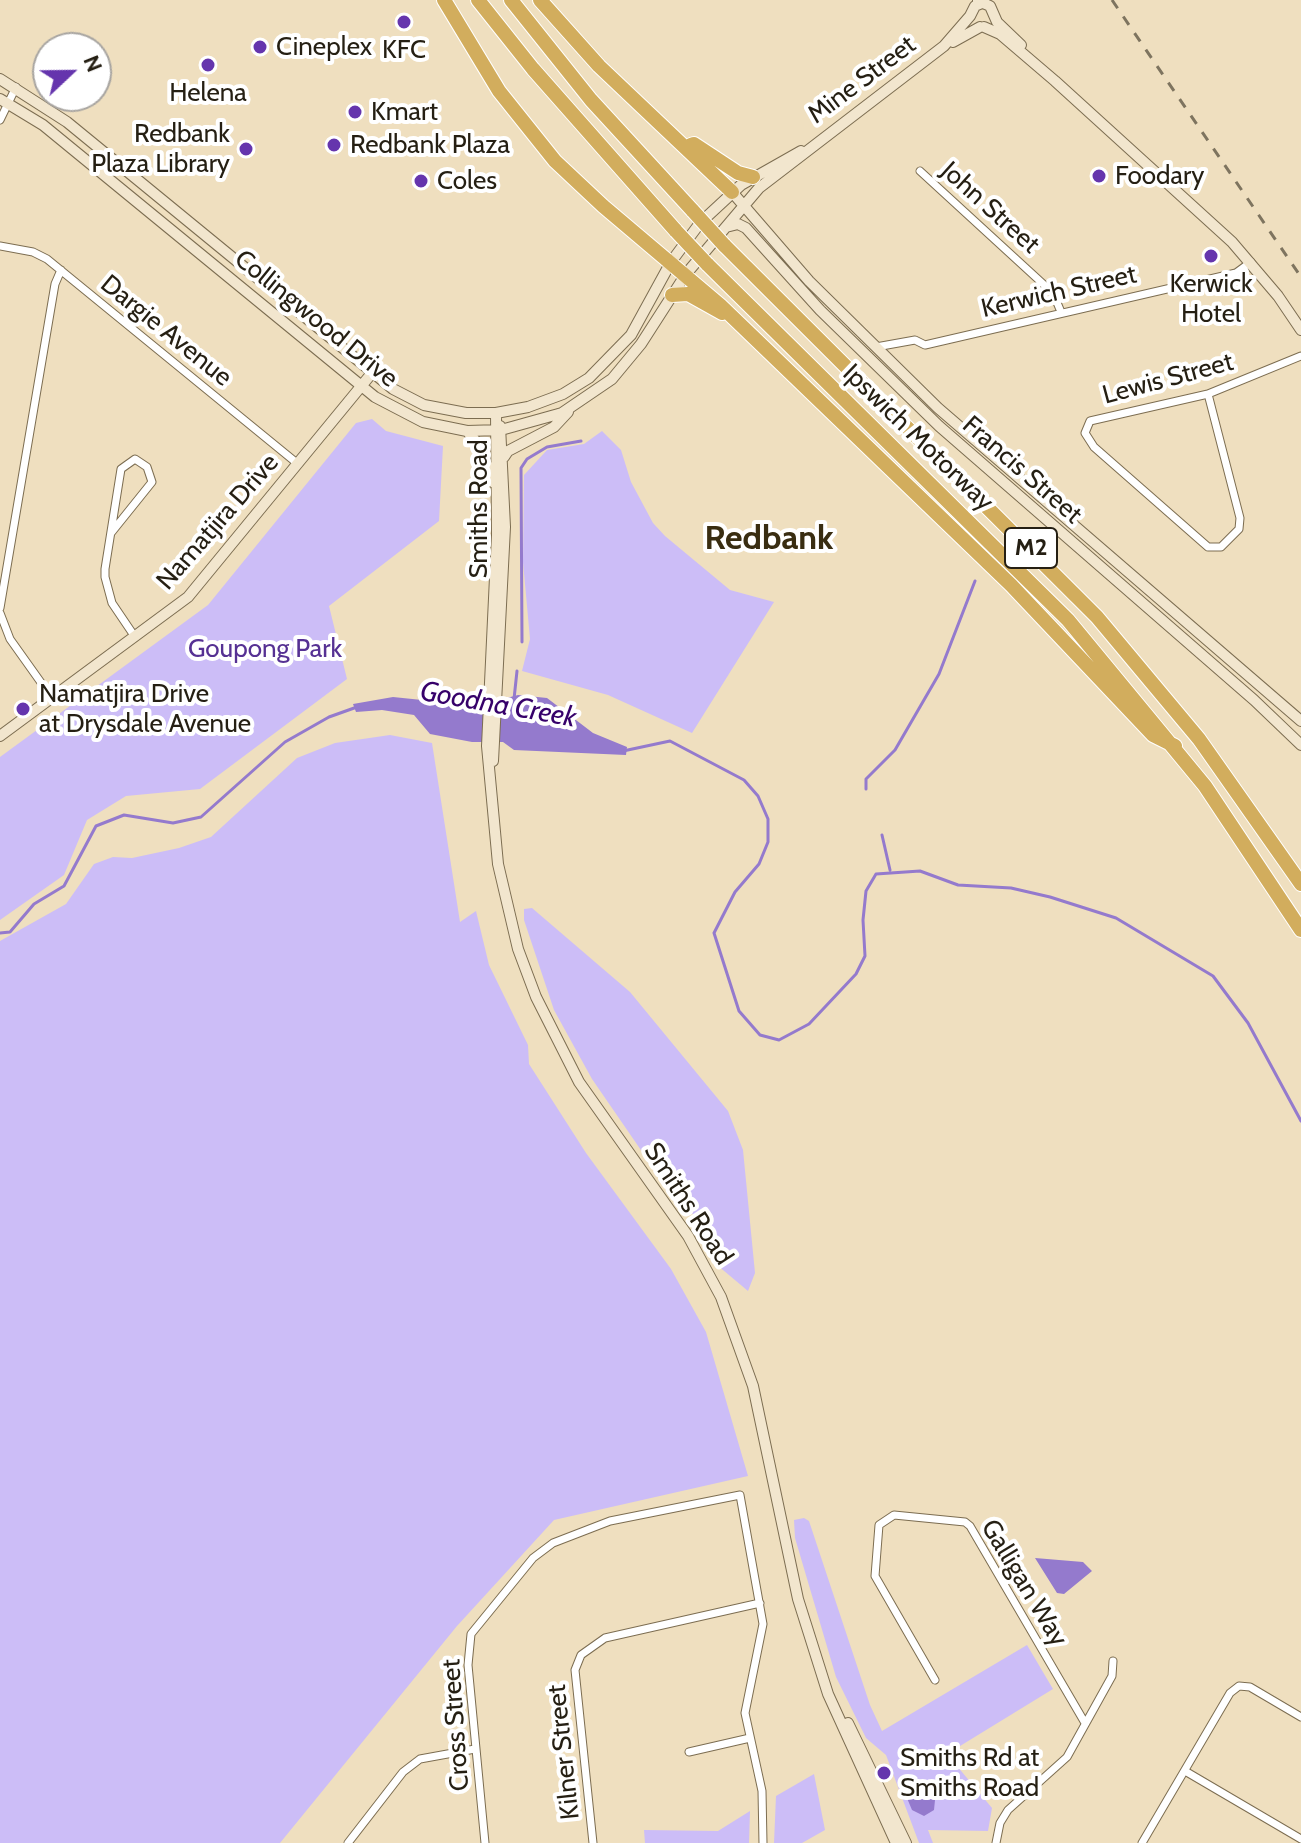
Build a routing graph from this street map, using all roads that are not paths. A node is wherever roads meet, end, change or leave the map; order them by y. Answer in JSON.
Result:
{"nodes":[{"id":1,"x":444,"y":0,"type":"edge"},
{"id":2,"x":478,"y":0,"type":"edge"},
{"id":3,"x":511,"y":0,"type":"edge"},
{"id":4,"x":540,"y":0,"type":"edge"},
{"id":5,"x":963,"y":1,"type":"edge"},
{"id":6,"x":979,"y":2,"type":"edge"},
{"id":7,"x":971,"y":14,"type":"junction"},
{"id":8,"x":994,"y":17,"type":"junction"},
{"id":9,"x":982,"y":27,"type":"junction"},
{"id":10,"x":944,"y":46,"type":"junction"},
{"id":11,"x":0,"y":79,"type":"edge"},
{"id":12,"x":1055,"y":81,"type":"junction"},
{"id":13,"x":16,"y":87,"type":"junction"},
{"id":14,"x":4,"y":101,"type":"edge"},
{"id":15,"x":0,"y":120,"type":"edge"},
{"id":16,"x":687,"y":146,"type":"junction"},
{"id":17,"x":807,"y":149,"type":"junction"},
{"id":18,"x":920,"y":171,"type":"dead end"},
{"id":19,"x":753,"y":177,"type":"junction"},
{"id":20,"x":732,"y":192,"type":"junction"},
{"id":21,"x":743,"y":205,"type":"junction"},
{"id":22,"x":724,"y":227,"type":"junction"},
{"id":23,"x":0,"y":246,"type":"edge"},
{"id":24,"x":671,"y":262,"type":"junction"},
{"id":25,"x":1251,"y":262,"type":"junction"},
{"id":26,"x":61,"y":270,"type":"junction"},
{"id":27,"x":686,"y":274,"type":"junction"},
{"id":28,"x":672,"y":295,"type":"junction"},
{"id":29,"x":1061,"y":312,"type":"junction"},
{"id":30,"x":734,"y":317,"type":"junction"},
{"id":31,"x":1301,"y":330,"type":"edge"},
{"id":32,"x":874,"y":347,"type":"junction"},
{"id":33,"x":1301,"y":356,"type":"edge"},
{"id":34,"x":372,"y":373,"type":"junction"},
{"id":35,"x":362,"y":387,"type":"junction"},
{"id":36,"x":1208,"y":394,"type":"junction"},
{"id":37,"x":572,"y":408,"type":"junction"},
{"id":38,"x":496,"y":413,"type":"junction"},
{"id":39,"x":498,"y":430,"type":"junction"},
{"id":40,"x":467,"y":431,"type":"junction"},
{"id":41,"x":503,"y":459,"type":"junction"},
{"id":42,"x":298,"y":464,"type":"junction"},
{"id":43,"x":497,"y":492,"type":"junction"},
{"id":44,"x":111,"y":533,"type":"junction"},
{"id":45,"x":0,"y":610,"type":"edge"},
{"id":46,"x":135,"y":637,"type":"junction"},
{"id":47,"x":493,"y":691,"type":"junction"},
{"id":48,"x":52,"y":698,"type":"junction"},
{"id":49,"x":1301,"y":721,"type":"edge"},
{"id":50,"x":0,"y":736,"type":"edge"},
{"id":51,"x":1301,"y":745,"type":"edge"},
{"id":52,"x":1175,"y":746,"type":"junction"},
{"id":53,"x":1301,"y":884,"type":"edge"},
{"id":54,"x":1301,"y":930,"type":"edge"},
{"id":55,"x":760,"y":1603,"type":"junction"},
{"id":56,"x":1113,"y":1661,"type":"dead end"},
{"id":57,"x":820,"y":1668,"type":"junction"},
{"id":58,"x":935,"y":1680,"type":"dead end"},
{"id":59,"x":1301,"y":1717,"type":"edge"},
{"id":60,"x":1085,"y":1723,"type":"junction"},
{"id":61,"x":750,"y":1738,"type":"junction"},
{"id":62,"x":475,"y":1749,"type":"junction"},
{"id":63,"x":689,"y":1752,"type":"dead end"},
{"id":64,"x":1185,"y":1771,"type":"junction"},
{"id":65,"x":1301,"y":1839,"type":"edge"},
{"id":66,"x":350,"y":1842,"type":"edge"},
{"id":67,"x":485,"y":1843,"type":"edge"},
{"id":68,"x":593,"y":1843,"type":"edge"},
{"id":69,"x":763,"y":1843,"type":"edge"},
{"id":70,"x":896,"y":1843,"type":"edge"},
{"id":71,"x":906,"y":1843,"type":"edge"},
{"id":72,"x":996,"y":1843,"type":"edge"},
{"id":73,"x":1142,"y":1843,"type":"edge"}],
"edges":[{"from":1,"to":24,"type":"highway"},
{"from":2,"to":52,"type":"highway","name":"Ipswich Motorway","number":"M2","bridge":true},
{"from":3,"to":53,"type":"highway","name":"Ipswich Motorway","number":"M2","bridge":true},
{"from":4,"to":16,"type":"highway"},
{"from":5,"to":7,"type":"main road"},
{"from":6,"to":7,"type":"main road","name":"Mine Street"},
{"from":6,"to":8,"type":"main road"},
{"from":7,"to":9,"type":"main road"},
{"from":7,"to":10,"type":"main road","name":"Mine Street"},
{"from":8,"to":9,"type":"main road","name":"Mine Street"},
{"from":8,"to":12,"type":"main road"},
{"from":9,"to":10,"type":"main road","name":"Mine Street"},
{"from":9,"to":12,"type":"main road"},
{"from":10,"to":17,"type":"main road","name":"Mine Street"},
{"from":11,"to":13,"type":"main road","name":"Collingwood Drive"},
{"from":12,"to":25,"type":"main road"},
{"from":13,"to":14,"type":"street"},
{"from":13,"to":34,"type":"main road","name":"Collingwood Drive"},
{"from":14,"to":15,"type":"street"},
{"from":14,"to":35,"type":"main road","name":"Collingwood Drive"},
{"from":16,"to":19,"type":"highway"},
{"from":16,"to":20,"type":"highway"},
{"from":17,"to":19,"type":"main road","name":"Mine Street"},
{"from":17,"to":21,"type":"main road","name":"Mine Street"},
{"from":18,"to":29,"type":"street","name":"John Street"},
{"from":19,"to":20,"type":"main road","name":"Mine Street"},
{"from":20,"to":21,"type":"main road","name":"Francis Street"},
{"from":20,"to":24,"type":"main road","name":"Mine Street"},
{"from":21,"to":22,"type":"main road","name":"Mine Street"},
{"from":21,"to":32,"type":"main road","name":"Francis Street"},
{"from":22,"to":27,"type":"main road","name":"Mine Street"},
{"from":22,"to":51,"type":"main road","name":"Francis Street"},
{"from":23,"to":26,"type":"street","name":"Dargie Avenue"},
{"from":24,"to":27,"type":"highway"},
{"from":24,"to":38,"type":"main road","name":"Collingwood Drive"},
{"from":25,"to":29,"type":"street","name":"Kerwich Street"},
{"from":25,"to":31,"type":"main road"},
{"from":26,"to":42,"type":"street","name":"Dargie Avenue"},
{"from":26,"to":45,"type":"street"},
{"from":27,"to":28,"type":"main road","name":"Collingwood Drive"},
{"from":27,"to":30,"type":"highway"},
{"from":28,"to":30,"type":"highway"},
{"from":28,"to":37,"type":"main road","name":"Collingwood Drive"},
{"from":29,"to":32,"type":"street","name":"Kerwich Street"},
{"from":30,"to":52,"type":"highway"},
{"from":32,"to":49,"type":"main road","name":"Francis Street"},
{"from":33,"to":36,"type":"street","name":"Lewis Street"},
{"from":34,"to":35,"type":"main road","name":"Namatjira Drive"},
{"from":34,"to":38,"type":"main road","name":"Collingwood Drive"},
{"from":35,"to":40,"type":"main road","name":"Collingwood Drive"},
{"from":35,"to":42,"type":"main road","name":"Namatjira Drive"},
{"from":36,"to":36,"type":"street","name":"Lewis Street"},
{"from":37,"to":39,"type":"main road","name":"Collingwood Drive"},
{"from":37,"to":41,"type":"main road"},
{"from":38,"to":39,"type":"main road","name":"Smiths Road"},
{"from":39,"to":40,"type":"main road","name":"Collingwood Drive"},
{"from":39,"to":41,"type":"main road","name":"Smiths Road"},
{"from":39,"to":43,"type":"main road","name":"Smiths Road"},
{"from":40,"to":43,"type":"main road"},
{"from":41,"to":47,"type":"main road","name":"Smiths Road"},
{"from":42,"to":46,"type":"main road","name":"Namatjira Drive"},
{"from":43,"to":47,"type":"main road","name":"Smiths Road"},
{"from":44,"to":44,"type":"street"},
{"from":44,"to":46,"type":"street"},
{"from":45,"to":48,"type":"street"},
{"from":46,"to":48,"type":"main road","name":"Namatjira Drive"},
{"from":47,"to":57,"type":"main road","name":"Smiths Road"},
{"from":48,"to":50,"type":"main road","name":"Namatjira Drive"},
{"from":52,"to":54,"type":"highway","name":"Ipswich Motorway","number":"M2"},
{"from":55,"to":61,"type":"street"},
{"from":55,"to":62,"type":"street","name":"Cross Street"},
{"from":55,"to":68,"type":"street","name":"Kilner Street"},
{"from":56,"to":60,"type":"street"},
{"from":57,"to":70,"type":"main road","name":"Smiths Road"},
{"from":57,"to":71,"type":"main road","name":"Smiths Road"},
{"from":58,"to":60,"type":"street","name":"Galligan Way"},
{"from":59,"to":64,"type":"street"},
{"from":60,"to":72,"type":"street"},
{"from":61,"to":63,"type":"street"},
{"from":61,"to":69,"type":"street"},
{"from":62,"to":66,"type":"street"},
{"from":62,"to":67,"type":"street","name":"Cross Street"},
{"from":64,"to":65,"type":"street"},
{"from":64,"to":73,"type":"street"}]}
